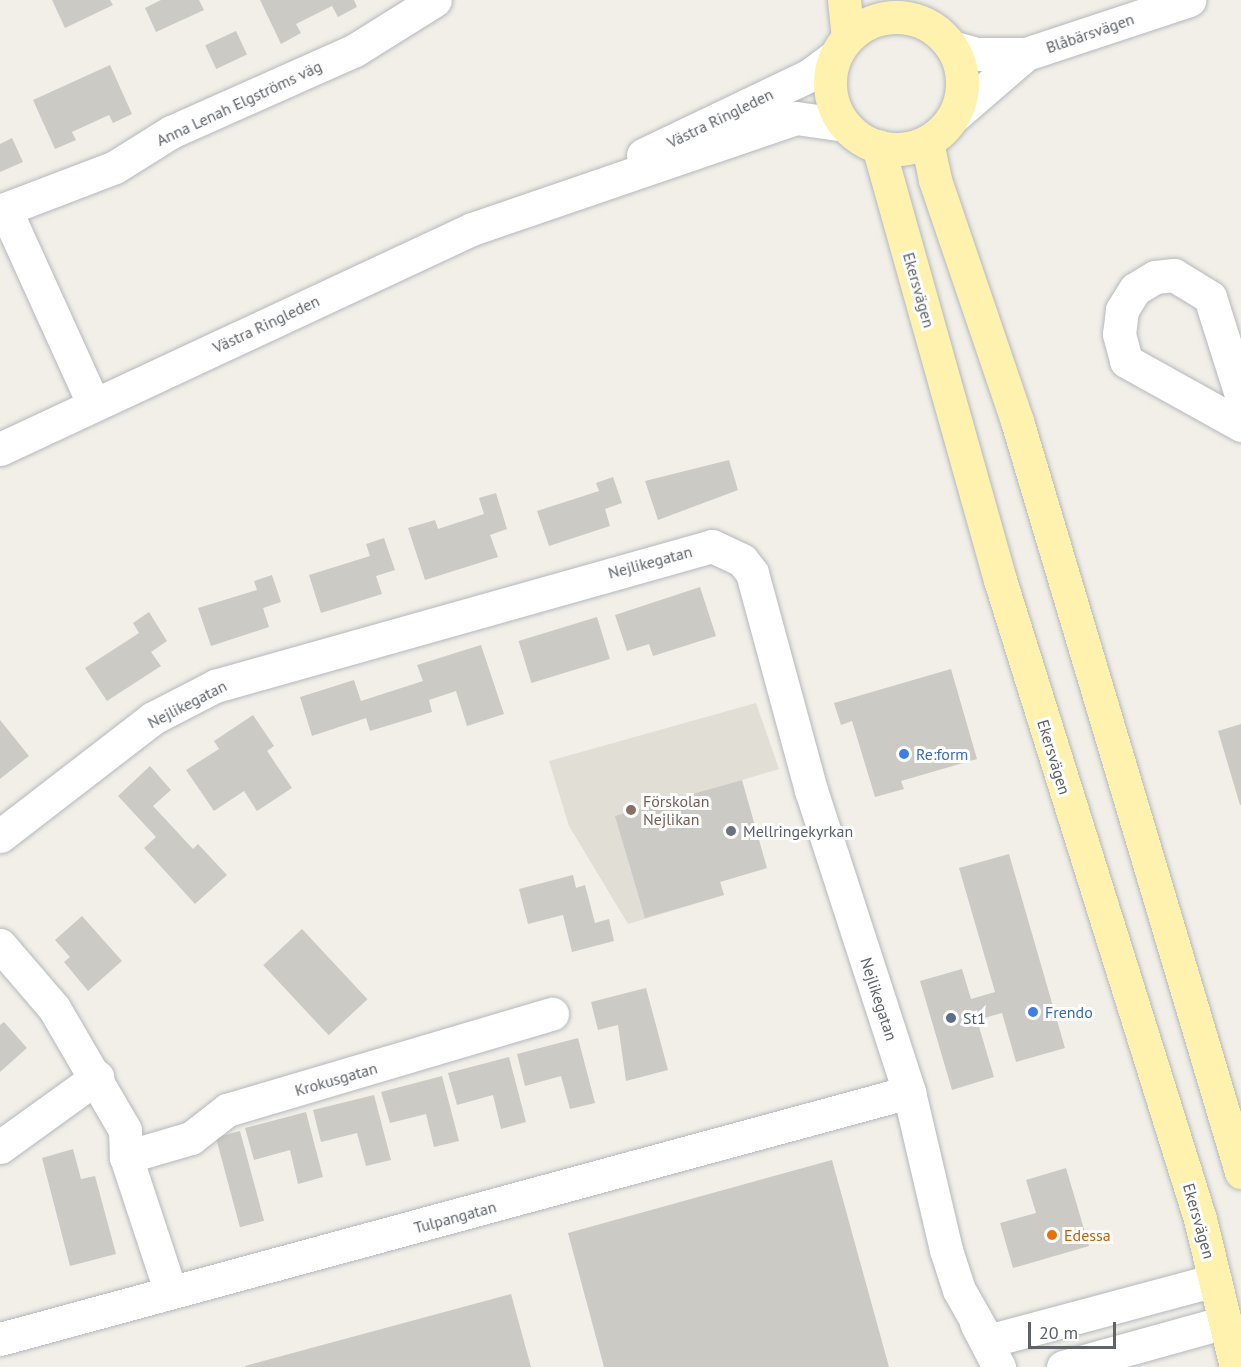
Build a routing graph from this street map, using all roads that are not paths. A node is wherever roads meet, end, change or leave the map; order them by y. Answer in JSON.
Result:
{"nodes":[{"id":1,"x":435,"y":0,"type":"edge"},
{"id":2,"x":844,"y":0,"type":"edge"},
{"id":3,"x":1189,"y":0,"type":"edge"},
{"id":4,"x":921,"y":13,"type":"edge"},
{"id":5,"x":842,"y":46,"type":"junction"},
{"id":6,"x":952,"y":47,"type":"junction"},
{"id":7,"x":1026,"y":54,"type":"junction"},
{"id":8,"x":952,"y":117,"type":"junction"},
{"id":9,"x":845,"y":125,"type":"junction"},
{"id":10,"x":927,"y":142,"type":"junction"},
{"id":11,"x":695,"y":143,"type":"junction"},
{"id":12,"x":878,"y":146,"type":"junction"},
{"id":13,"x":2,"y":210,"type":"edge"},
{"id":14,"x":1240,"y":386,"type":"edge"},
{"id":15,"x":94,"y":405,"type":"junction"},
{"id":16,"x":1241,"y":424,"type":"edge"},
{"id":17,"x":0,"y":449,"type":"edge"},
{"id":18,"x":0,"y":836,"type":"edge"},
{"id":19,"x":0,"y":945,"type":"edge"},
{"id":20,"x":552,"y":1014,"type":"dead end"},
{"id":21,"x":97,"y":1077,"type":"junction"},
{"id":22,"x":909,"y":1092,"type":"junction"},
{"id":23,"x":0,"y":1147,"type":"edge"},
{"id":24,"x":126,"y":1157,"type":"junction"},
{"id":25,"x":1241,"y":1172,"type":"edge"},
{"id":26,"x":1228,"y":1276,"type":"edge"},
{"id":27,"x":170,"y":1290,"type":"junction"},
{"id":28,"x":1233,"y":1320,"type":"edge"},
{"id":29,"x":0,"y":1339,"type":"edge"},
{"id":30,"x":994,"y":1354,"type":"edge"},
{"id":31,"x":1063,"y":1367,"type":"edge"},
{"id":32,"x":1236,"y":1367,"type":"edge"}],
"edges":[{"from":1,"to":13,"type":"street","name":"Anna Lenah Elgströms väg"},
{"from":2,"to":5,"type":"main road"},
{"from":3,"to":7,"type":"street","name":"Blåbärsvägen"},
{"from":4,"to":5,"type":"main road"},
{"from":4,"to":6,"type":"main road"},
{"from":5,"to":9,"type":"main road"},
{"from":5,"to":11,"type":"street","name":"Västra Ringleden"},
{"from":6,"to":7,"type":"street","name":"Blåbärsvägen"},
{"from":6,"to":8,"type":"main road"},
{"from":7,"to":8,"type":"street","name":"Blåbärsvägen"},
{"from":8,"to":10,"type":"main road"},
{"from":9,"to":11,"type":"street","name":"Västra Ringleden"},
{"from":9,"to":12,"type":"main road"},
{"from":10,"to":12,"type":"main road"},
{"from":10,"to":25,"type":"main road"},
{"from":11,"to":15,"type":"street","name":"Västra Ringleden"},
{"from":12,"to":26,"type":"main road","name":"Ekersvägen"},
{"from":13,"to":15,"type":"street","name":"Anna Lenah Elgströms väg"},
{"from":14,"to":16,"type":"street"},
{"from":15,"to":17,"type":"street","name":"Västra Ringleden"},
{"from":18,"to":22,"type":"street","name":"Nejlikegatan"},
{"from":19,"to":21,"type":"street"},
{"from":20,"to":24,"type":"street","name":"Krokusgatan"},
{"from":21,"to":23,"type":"street"},
{"from":21,"to":24,"type":"street"},
{"from":22,"to":27,"type":"street","name":"Tulpangatan"},
{"from":22,"to":30,"type":"street","name":"Nejlikegatan"},
{"from":24,"to":27,"type":"street"},
{"from":26,"to":28,"type":"main road","name":"Ekersvägen"},
{"from":26,"to":30,"type":"street"},
{"from":27,"to":29,"type":"street","name":"Tulpangatan"},
{"from":28,"to":31,"type":"street"},
{"from":28,"to":32,"type":"main road","name":"Ekersvägen"}]}
